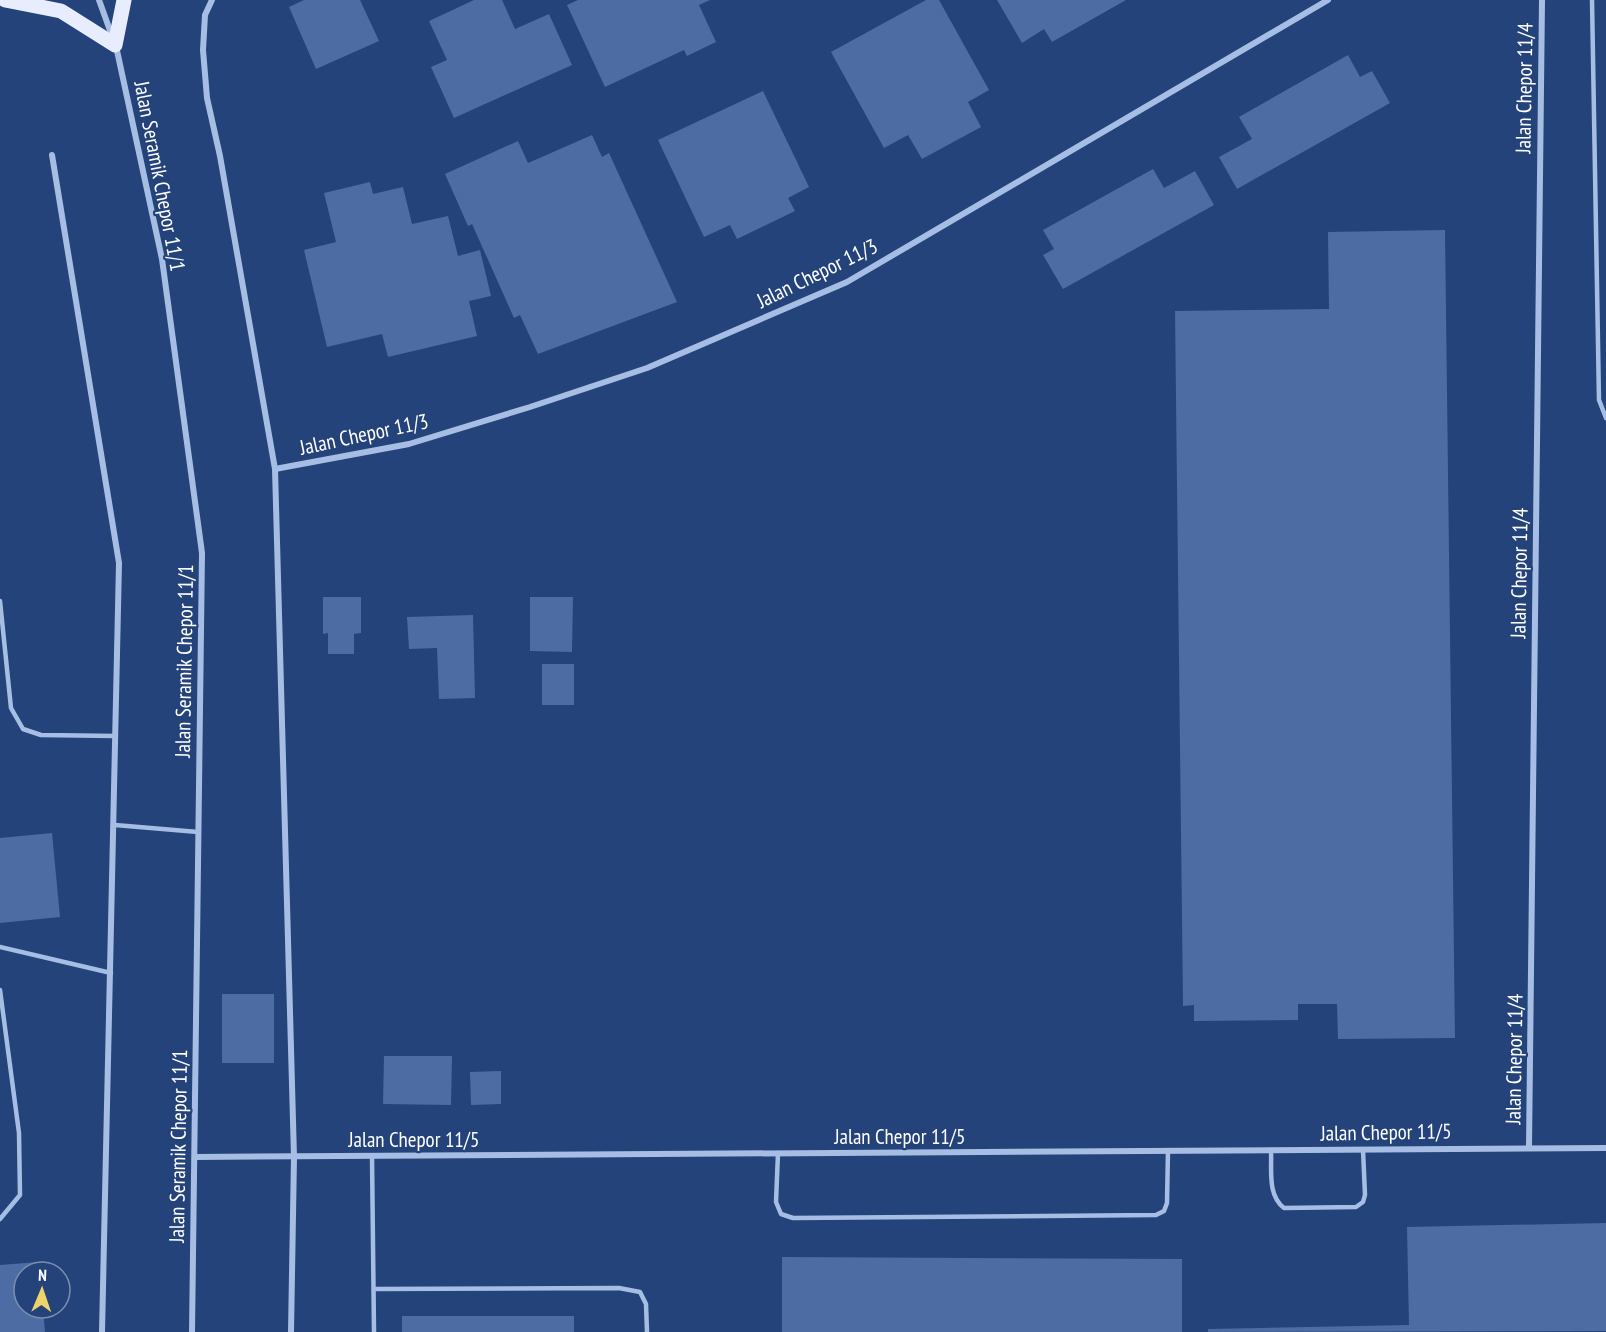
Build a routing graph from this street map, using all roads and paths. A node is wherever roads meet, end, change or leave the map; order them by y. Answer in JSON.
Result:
{"nodes":[{"id":1,"x":5,"y":0,"type":"edge"},
{"id":2,"x":99,"y":0,"type":"edge"},
{"id":3,"x":124,"y":0,"type":"edge"},
{"id":4,"x":212,"y":0,"type":"edge"},
{"id":5,"x":1328,"y":0,"type":"edge"},
{"id":6,"x":1542,"y":0,"type":"edge"},
{"id":7,"x":1592,"y":0,"type":"edge"},
{"id":8,"x":115,"y":45,"type":"junction"},
{"id":9,"x":52,"y":155,"type":"dead end"},
{"id":10,"x":1606,"y":417,"type":"edge"},
{"id":11,"x":275,"y":469,"type":"junction"},
{"id":12,"x":0,"y":601,"type":"edge"},
{"id":13,"x":116,"y":736,"type":"junction"},
{"id":14,"x":115,"y":825,"type":"junction"},
{"id":15,"x":198,"y":832,"type":"junction"},
{"id":16,"x":0,"y":947,"type":"edge"},
{"id":17,"x":111,"y":973,"type":"junction"},
{"id":18,"x":0,"y":990,"type":"edge"},
{"id":19,"x":1530,"y":1147,"type":"junction"},
{"id":20,"x":1606,"y":1148,"type":"edge"},
{"id":21,"x":1168,"y":1150,"type":"junction"},
{"id":22,"x":1271,"y":1150,"type":"junction"},
{"id":23,"x":1364,"y":1150,"type":"junction"},
{"id":24,"x":778,"y":1153,"type":"junction"},
{"id":25,"x":294,"y":1156,"type":"junction"},
{"id":26,"x":372,"y":1156,"type":"junction"},
{"id":27,"x":195,"y":1157,"type":"junction"},
{"id":28,"x":0,"y":1219,"type":"edge"},
{"id":29,"x":374,"y":1289,"type":"junction"},
{"id":30,"x":102,"y":1332,"type":"edge"},
{"id":31,"x":192,"y":1332,"type":"edge"},
{"id":32,"x":291,"y":1332,"type":"edge"},
{"id":33,"x":374,"y":1332,"type":"edge"},
{"id":34,"x":647,"y":1332,"type":"edge"}],
"edges":[{"from":1,"to":8,"type":"main road"},
{"from":2,"to":8,"type":"street","name":"Jalan Seramik Chepor 11/1"},
{"from":3,"to":8,"type":"main road"},
{"from":4,"to":11,"type":"street"},
{"from":5,"to":11,"type":"street","name":"Jalan Chepor 11/3"},
{"from":6,"to":19,"type":"street","name":"Jalan Chepor 11/4"},
{"from":7,"to":10,"type":"lane"},
{"from":8,"to":15,"type":"street","name":"Jalan Seramik Chepor 11/1"},
{"from":9,"to":13,"type":"street"},
{"from":11,"to":25,"type":"street"},
{"from":12,"to":13,"type":"lane"},
{"from":13,"to":14,"type":"street"},
{"from":14,"to":15,"type":"lane"},
{"from":14,"to":17,"type":"street"},
{"from":15,"to":27,"type":"street","name":"Jalan Seramik Chepor 11/1"},
{"from":16,"to":17,"type":"lane"},
{"from":17,"to":30,"type":"street"},
{"from":18,"to":28,"type":"lane"},
{"from":19,"to":20,"type":"street","name":"Jalan Chepor 11/5"},
{"from":19,"to":23,"type":"street","name":"Jalan Chepor 11/5"},
{"from":21,"to":22,"type":"street","name":"Jalan Chepor 11/5"},
{"from":21,"to":24,"type":"street","name":"Jalan Chepor 11/5"},
{"from":21,"to":24,"type":"lane"},
{"from":22,"to":23,"type":"street","name":"Jalan Chepor 11/5"},
{"from":22,"to":23,"type":"lane"},
{"from":24,"to":26,"type":"street","name":"Jalan Chepor 11/5"},
{"from":25,"to":26,"type":"street","name":"Jalan Chepor 11/5"},
{"from":25,"to":27,"type":"street","name":"Jalan Chepor 11/5"},
{"from":25,"to":32,"type":"street"},
{"from":26,"to":29,"type":"lane"},
{"from":27,"to":31,"type":"street","name":"Jalan Seramik Chepor 11/1"},
{"from":29,"to":33,"type":"lane"},
{"from":29,"to":34,"type":"lane"}]}
